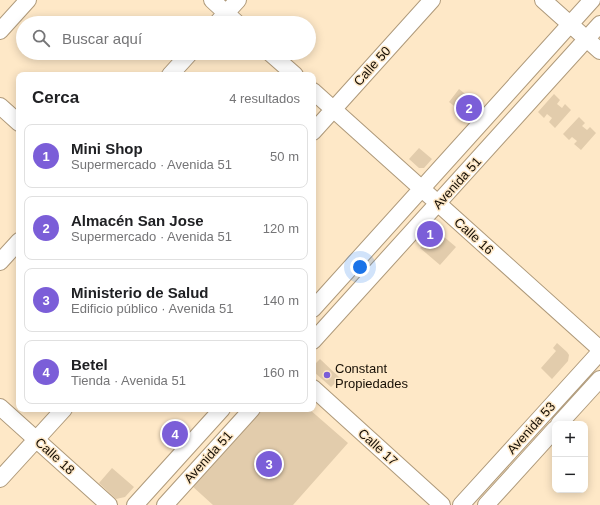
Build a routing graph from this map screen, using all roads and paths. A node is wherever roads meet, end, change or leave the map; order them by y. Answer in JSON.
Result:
{"nodes":[{"id":1,"x":28,"y":0,"type":"edge"},
{"id":2,"x":212,"y":0,"type":"edge"},
{"id":3,"x":238,"y":0,"type":"edge"},
{"id":4,"x":432,"y":0,"type":"edge"},
{"id":5,"x":543,"y":0,"type":"edge"},
{"id":6,"x":592,"y":0,"type":"edge"},
{"id":7,"x":224,"y":16,"type":"edge"},
{"id":8,"x":229,"y":16,"type":"edge"},
{"id":9,"x":600,"y":24,"type":"edge"},
{"id":10,"x":571,"y":25,"type":"junction"},
{"id":11,"x":0,"y":31,"type":"edge"},
{"id":12,"x":587,"y":39,"type":"junction"},
{"id":13,"x":600,"y":51,"type":"edge"},
{"id":14,"x":184,"y":60,"type":"edge"},
{"id":15,"x":278,"y":60,"type":"edge"},
{"id":16,"x":173,"y":72,"type":"edge"},
{"id":17,"x":292,"y":72,"type":"edge"},
{"id":18,"x":316,"y":94,"type":"edge"},
{"id":19,"x":0,"y":106,"type":"edge"},
{"id":20,"x":333,"y":109,"type":"junction"},
{"id":21,"x":16,"y":120,"type":"edge"},
{"id":22,"x":316,"y":129,"type":"edge"},
{"id":23,"x":422,"y":189,"type":"junction"},
{"id":24,"x":438,"y":204,"type":"junction"},
{"id":25,"x":16,"y":244,"type":"edge"},
{"id":26,"x":0,"y":262,"type":"edge"},
{"id":27,"x":316,"y":306,"type":"edge"},
{"id":28,"x":316,"y":338,"type":"edge"},
{"id":29,"x":600,"y":351,"type":"edge"},
{"id":30,"x":600,"y":379,"type":"edge"},
{"id":31,"x":316,"y":391,"type":"edge"},
{"id":32,"x":0,"y":406,"type":"edge"},
{"id":33,"x":61,"y":412,"type":"edge"},
{"id":34,"x":219,"y":412,"type":"edge"},
{"id":35,"x":249,"y":412,"type":"edge"},
{"id":36,"x":562,"y":421,"type":"edge"},
{"id":37,"x":552,"y":432,"type":"edge"},
{"id":38,"x":36,"y":439,"type":"junction"},
{"id":39,"x":0,"y":479,"type":"edge"},
{"id":40,"x":109,"y":505,"type":"edge"},
{"id":41,"x":135,"y":505,"type":"edge"},
{"id":42,"x":164,"y":505,"type":"edge"},
{"id":43,"x":442,"y":505,"type":"edge"},
{"id":44,"x":461,"y":505,"type":"edge"},
{"id":45,"x":486,"y":505,"type":"edge"}],
"edges":[{"from":1,"to":11,"type":"street"},
{"from":2,"to":7,"type":"street"},
{"from":3,"to":8,"type":"street"},
{"from":4,"to":20,"type":"street","name":"Calle 50"},
{"from":5,"to":10,"type":"street"},
{"from":6,"to":10,"type":"street","name":"Avenida 51"},
{"from":9,"to":12,"type":"street","name":"Avenida 51"},
{"from":10,"to":12,"type":"street"},
{"from":10,"to":23,"type":"street","name":"Avenida 51"},
{"from":12,"to":13,"type":"street"},
{"from":12,"to":24,"type":"street","name":"Avenida 51"},
{"from":14,"to":16,"type":"street"},
{"from":15,"to":17,"type":"street"},
{"from":18,"to":20,"type":"street","name":"Calle 16"},
{"from":19,"to":21,"type":"street"},
{"from":20,"to":22,"type":"street","name":"Calle 50"},
{"from":20,"to":23,"type":"street","name":"Calle 16"},
{"from":23,"to":24,"type":"street","name":"Calle 16"},
{"from":23,"to":27,"type":"street","name":"Avenida 51"},
{"from":24,"to":28,"type":"street","name":"Avenida 51"},
{"from":24,"to":29,"type":"street","name":"Calle 16"},
{"from":25,"to":26,"type":"street"},
{"from":29,"to":44,"type":"street","name":"Avenida 53"},
{"from":30,"to":36,"type":"street","name":"Avenida 53"},
{"from":31,"to":43,"type":"street","name":"Calle 17"},
{"from":32,"to":38,"type":"street","name":"Calle 18"},
{"from":33,"to":38,"type":"street"},
{"from":34,"to":41,"type":"street","name":"Avenida 51"},
{"from":35,"to":42,"type":"street","name":"Avenida 51"},
{"from":37,"to":45,"type":"street","name":"Avenida 53"},
{"from":38,"to":39,"type":"street"},
{"from":38,"to":40,"type":"street","name":"Calle 18"}]}
